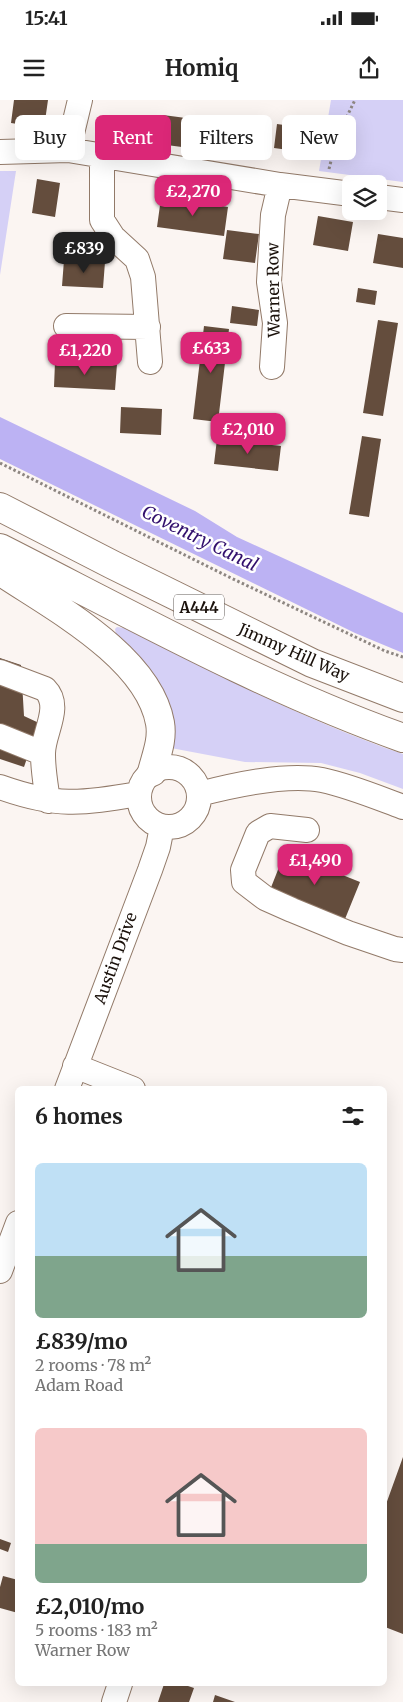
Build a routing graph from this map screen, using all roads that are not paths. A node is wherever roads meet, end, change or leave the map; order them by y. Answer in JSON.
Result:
{"nodes":[{"id":1,"x":80,"y":100,"type":"edge"},
{"id":2,"x":76,"y":115,"type":"edge"},
{"id":3,"x":0,"y":152,"type":"edge"},
{"id":4,"x":15,"y":152,"type":"edge"},
{"id":5,"x":102,"y":160,"type":"edge"},
{"id":6,"x":121,"y":160,"type":"edge"},
{"id":7,"x":280,"y":185,"type":"junction"},
{"id":8,"x":340,"y":192,"type":"edge"},
{"id":9,"x":387,"y":198,"type":"edge"},
{"id":10,"x":403,"y":200,"type":"edge"},
{"id":11,"x":66,"y":326,"type":"dead end"},
{"id":12,"x":148,"y":327,"type":"junction"},
{"id":13,"x":150,"y":362,"type":"dead end"},
{"id":14,"x":272,"y":367,"type":"dead end"},
{"id":15,"x":0,"y":507,"type":"edge"},
{"id":16,"x":0,"y":548,"type":"edge"},
{"id":17,"x":0,"y":571,"type":"edge"},
{"id":18,"x":0,"y":672,"type":"edge"},
{"id":19,"x":403,"y":698,"type":"edge"},
{"id":20,"x":0,"y":736,"type":"edge"},
{"id":21,"x":403,"y":738,"type":"edge"},
{"id":22,"x":42,"y":753,"type":"junction"},
{"id":23,"x":145,"y":783,"type":"junction"},
{"id":24,"x":0,"y":788,"type":"edge"},
{"id":25,"x":199,"y":794,"type":"junction"},
{"id":26,"x":48,"y":801,"type":"junction"},
{"id":27,"x":403,"y":807,"type":"edge"},
{"id":28,"x":162,"y":827,"type":"junction"},
{"id":29,"x":308,"y":830,"type":"dead end"},
{"id":30,"x":403,"y":950,"type":"edge"},
{"id":31,"x":75,"y":1066,"type":"junction"},
{"id":32,"x":113,"y":1084,"type":"edge"},
{"id":33,"x":68,"y":1086,"type":"edge"},
{"id":34,"x":15,"y":1232,"type":"edge"},
{"id":35,"x":0,"y":1271,"type":"edge"},
{"id":36,"x":119,"y":1686,"type":"edge"},
{"id":37,"x":114,"y":1702,"type":"edge"}],
"edges":[{"from":1,"to":2,"type":"street"},
{"from":3,"to":4,"type":"street"},
{"from":5,"to":12,"type":"street"},
{"from":6,"to":7,"type":"street"},
{"from":7,"to":8,"type":"street"},
{"from":7,"to":14,"type":"street","name":"Warner Row"},
{"from":9,"to":10,"type":"street"},
{"from":11,"to":12,"type":"street"},
{"from":12,"to":13,"type":"street"},
{"from":15,"to":19,"type":"highway","name":"Jimmy Hill Way","number":"A444"},
{"from":16,"to":21,"type":"highway","number":"A444"},
{"from":17,"to":23,"type":"highway"},
{"from":18,"to":22,"type":"street"},
{"from":20,"to":22,"type":"street"},
{"from":22,"to":26,"type":"street"},
{"from":23,"to":25,"type":"street"},
{"from":23,"to":26,"type":"street"},
{"from":23,"to":28,"type":"street"},
{"from":24,"to":26,"type":"street"},
{"from":25,"to":27,"type":"street"},
{"from":25,"to":28,"type":"street"},
{"from":28,"to":31,"type":"street","name":"Austin Drive"},
{"from":29,"to":30,"type":"street"},
{"from":31,"to":32,"type":"street"},
{"from":31,"to":33,"type":"street","name":"Austin Drive"},
{"from":34,"to":35,"type":"street"},
{"from":36,"to":37,"type":"street"}]}
